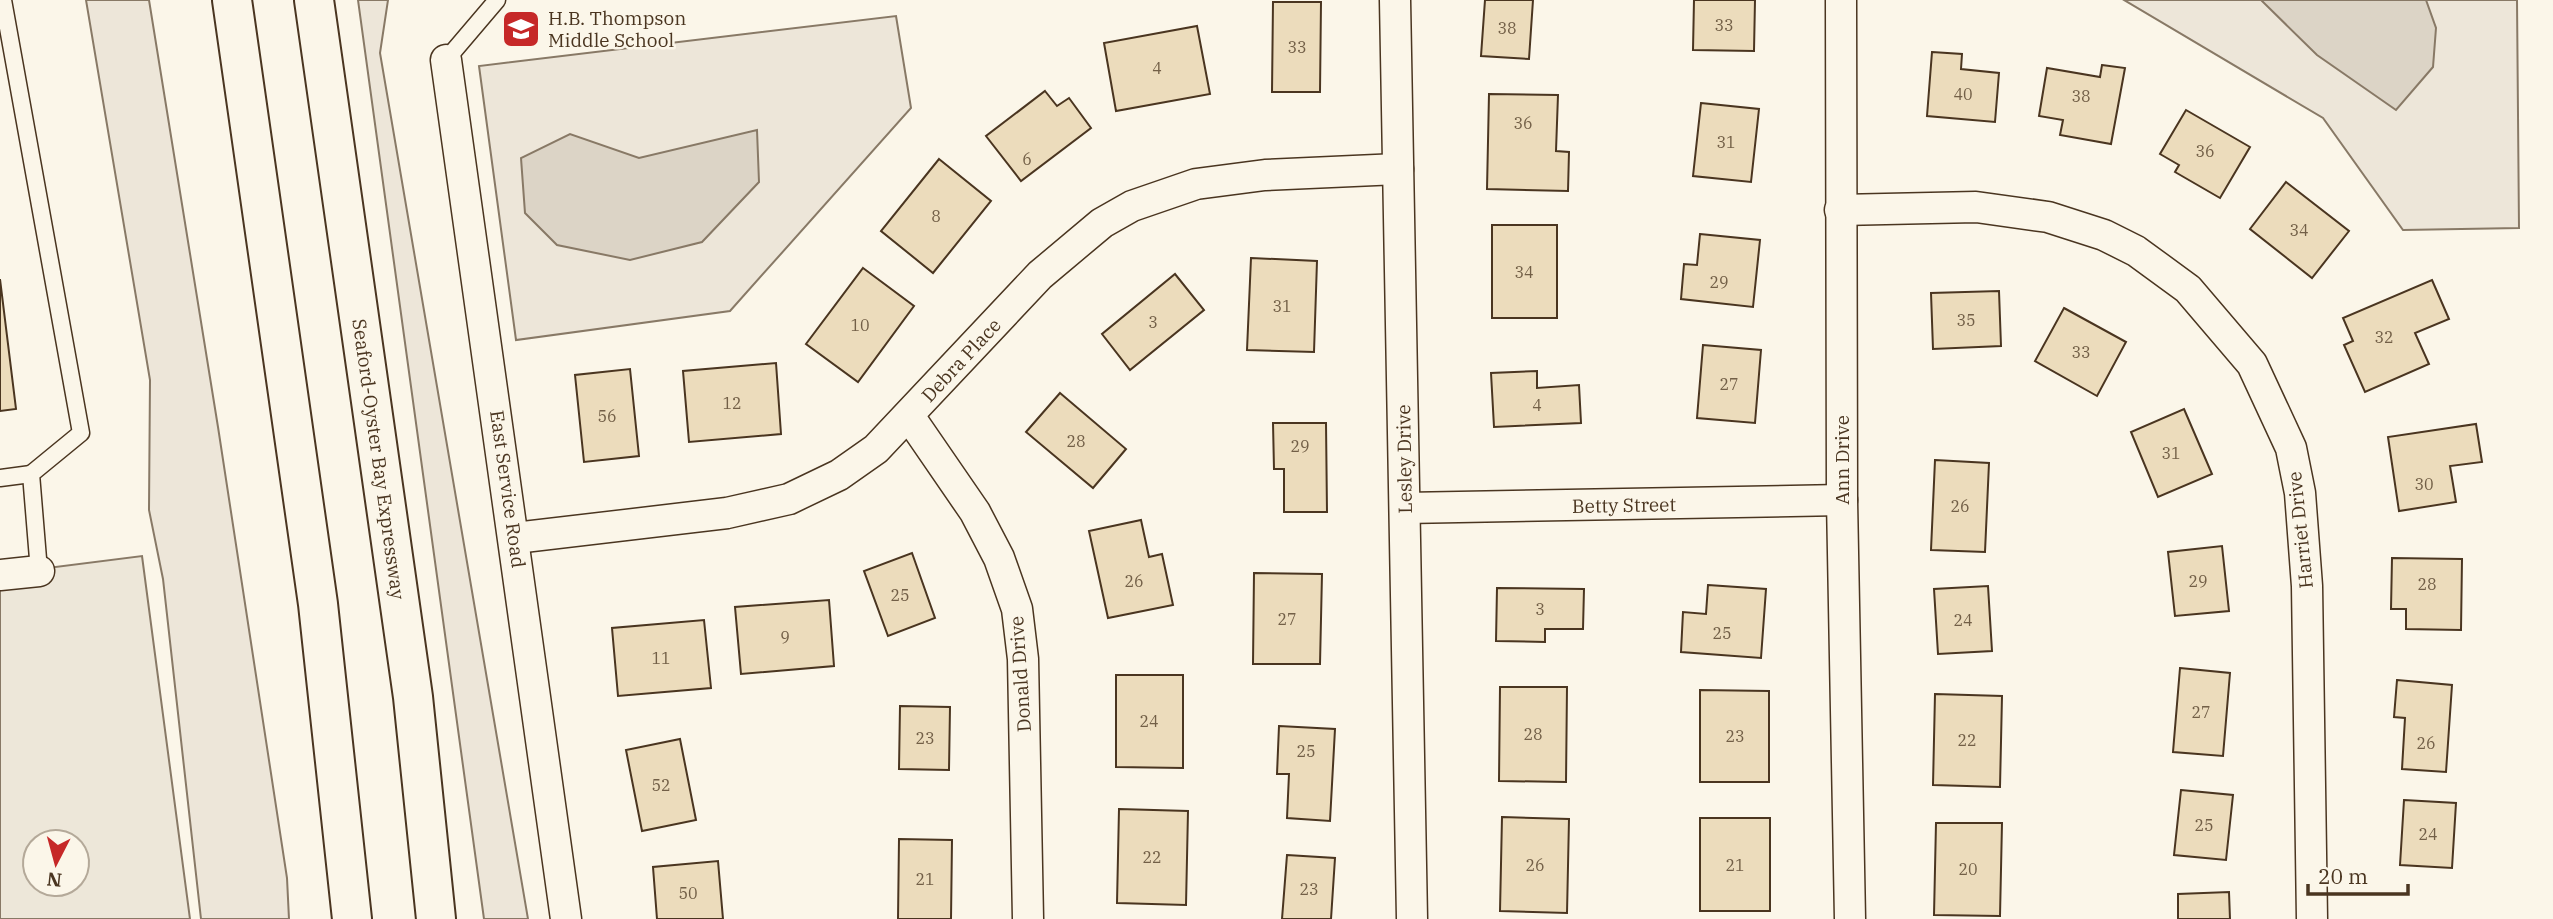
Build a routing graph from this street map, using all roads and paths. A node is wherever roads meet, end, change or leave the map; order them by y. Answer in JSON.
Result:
{"nodes":[{"id":1,"x":2,"y":0,"type":"edge"},
{"id":2,"x":232,"y":0,"type":"edge"},
{"id":3,"x":314,"y":0,"type":"edge"},
{"id":4,"x":497,"y":0,"type":"edge"},
{"id":5,"x":1395,"y":0,"type":"edge"},
{"id":6,"x":1841,"y":0,"type":"edge"},
{"id":7,"x":446,"y":60,"type":"joint"},
{"id":8,"x":1398,"y":169,"type":"junction"},
{"id":9,"x":1840,"y":210,"type":"junction"},
{"id":10,"x":909,"y":416,"type":"junction"},
{"id":11,"x":32,"y":474,"type":"junction"},
{"id":12,"x":0,"y":478,"type":"edge"},
{"id":13,"x":1842,"y":500,"type":"junction"},
{"id":14,"x":1405,"y":508,"type":"junction"},
{"id":15,"x":515,"y":538,"type":"junction"},
{"id":16,"x":39,"y":571,"type":"joint"},
{"id":17,"x":0,"y":575,"type":"edge"},
{"id":18,"x":352,"y":919,"type":"edge"},
{"id":19,"x":436,"y":919,"type":"edge"},
{"id":20,"x":566,"y":919,"type":"edge"},
{"id":21,"x":1028,"y":919,"type":"edge"},
{"id":22,"x":1412,"y":919,"type":"edge"},
{"id":23,"x":1850,"y":919,"type":"edge"},
{"id":24,"x":2312,"y":919,"type":"edge"}],
"edges":[{"from":1,"to":11,"type":"lane"},
{"from":2,"to":18,"type":"highway"},
{"from":3,"to":19,"type":"highway","name":"Seaford-Oyster Bay Expressway"},
{"from":4,"to":7,"type":"lane"},
{"from":5,"to":8,"type":"street","name":"Lesley Drive"},
{"from":6,"to":9,"type":"street","name":"Ann Drive"},
{"from":7,"to":15,"type":"street","name":"East Service Road"},
{"from":8,"to":10,"type":"street","name":"Debra Place"},
{"from":8,"to":14,"type":"street","name":"Lesley Drive"},
{"from":9,"to":13,"type":"street","name":"Ann Drive"},
{"from":9,"to":24,"type":"street","name":"Harriet Drive"},
{"from":10,"to":15,"type":"street","name":"Debra Place"},
{"from":10,"to":21,"type":"street","name":"Donald Drive"},
{"from":11,"to":12,"type":"lane"},
{"from":11,"to":16,"type":"lane"},
{"from":13,"to":14,"type":"street","name":"Betty Street"},
{"from":13,"to":23,"type":"street","name":"Ann Drive"},
{"from":14,"to":22,"type":"street","name":"Lesley Drive"},
{"from":15,"to":20,"type":"street","name":"East Service Road"},
{"from":16,"to":17,"type":"street"}]}
